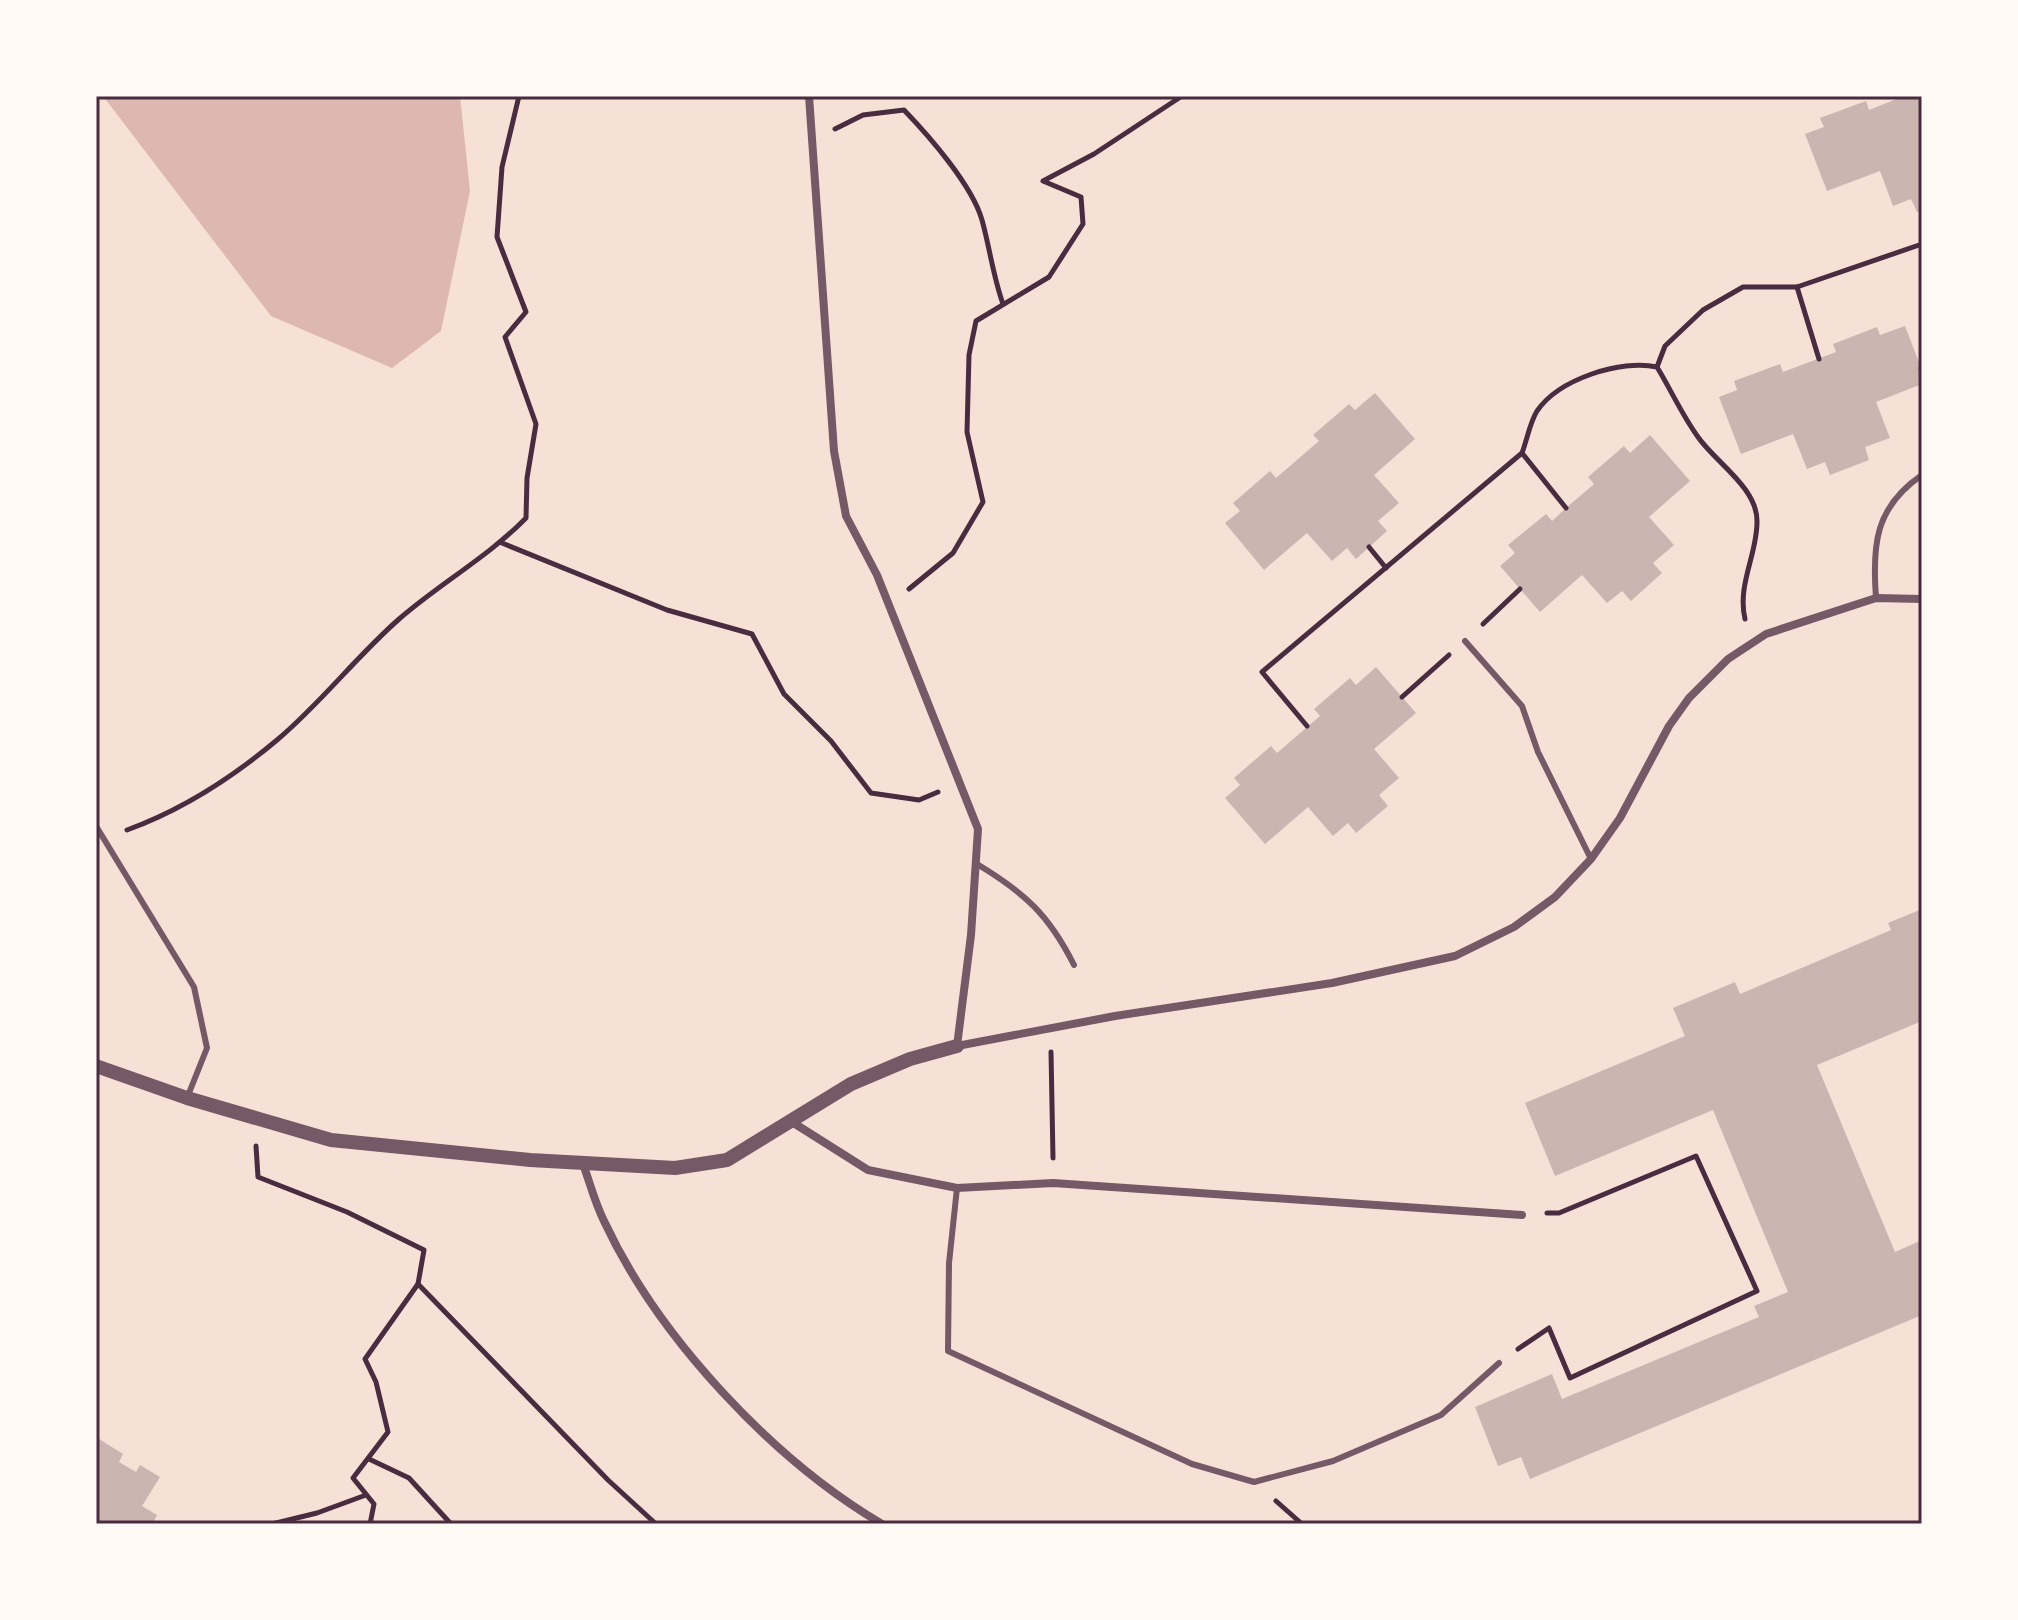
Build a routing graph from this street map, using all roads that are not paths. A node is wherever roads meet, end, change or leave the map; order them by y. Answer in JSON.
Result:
{"nodes":[{"id":1,"x":809,"y":96,"type":"edge"},
{"id":2,"x":1922,"y":475,"type":"edge"},
{"id":3,"x":1876,"y":598,"type":"junction"},
{"id":4,"x":1922,"y":599,"type":"edge"},
{"id":5,"x":1465,"y":641,"type":"road end"},
{"id":6,"x":96,"y":826,"type":"edge"},
{"id":7,"x":1591,"y":859,"type":"junction"},
{"id":8,"x":977,"y":864,"type":"junction"},
{"id":9,"x":1074,"y":965,"type":"dead end"},
{"id":10,"x":957,"y":1046,"type":"junction"},
{"id":11,"x":96,"y":1066,"type":"edge"},
{"id":12,"x":187,"y":1098,"type":"junction"},
{"id":13,"x":792,"y":1122,"type":"junction"},
{"id":14,"x":583,"y":1164,"type":"junction"},
{"id":15,"x":957,"y":1188,"type":"junction"},
{"id":16,"x":1522,"y":1215,"type":"road end"},
{"id":17,"x":1499,"y":1363,"type":"road end"},
{"id":18,"x":882,"y":1524,"type":"edge"}],
"edges":[{"from":1,"to":8,"type":"street"},
{"from":2,"to":3,"type":"lane"},
{"from":3,"to":4,"type":"street"},
{"from":3,"to":7,"type":"street"},
{"from":5,"to":7,"type":"lane"},
{"from":6,"to":12,"type":"lane"},
{"from":7,"to":10,"type":"street"},
{"from":8,"to":9,"type":"lane"},
{"from":8,"to":10,"type":"street"},
{"from":10,"to":13,"type":"street"},
{"from":11,"to":12,"type":"street"},
{"from":12,"to":14,"type":"street"},
{"from":13,"to":14,"type":"street"},
{"from":13,"to":15,"type":"street"},
{"from":14,"to":18,"type":"street"},
{"from":15,"to":16,"type":"street"},
{"from":15,"to":17,"type":"lane"}]}
